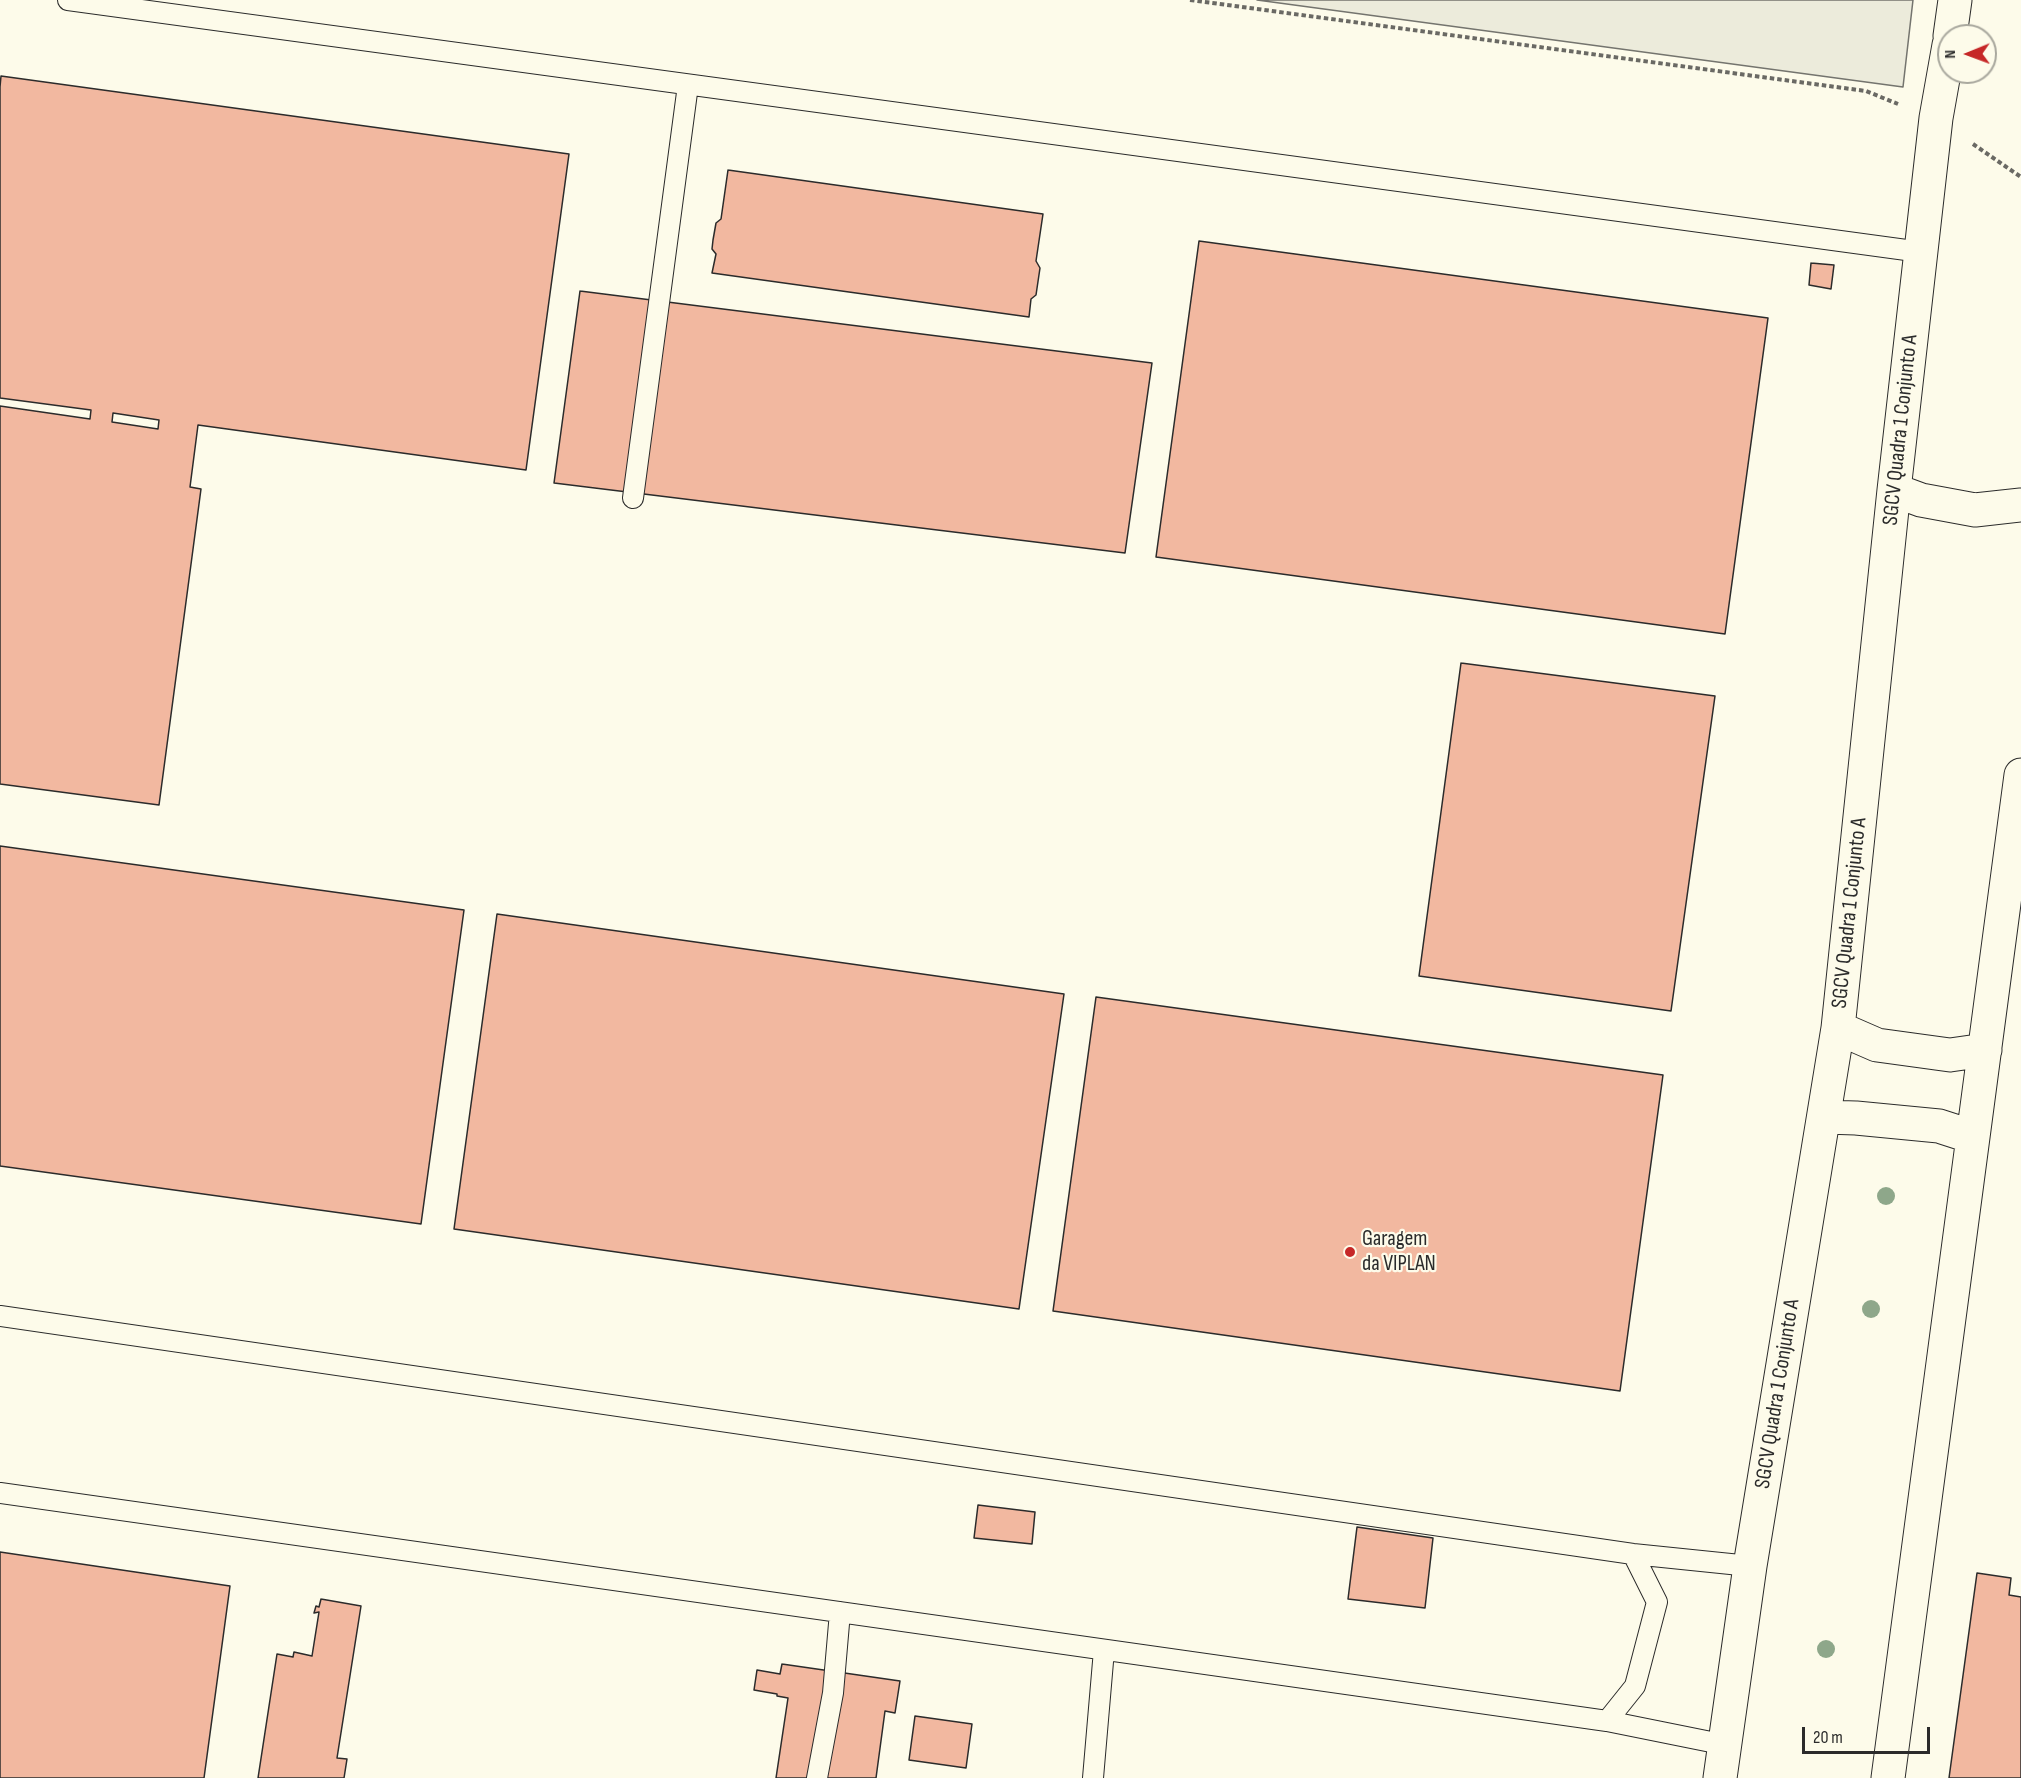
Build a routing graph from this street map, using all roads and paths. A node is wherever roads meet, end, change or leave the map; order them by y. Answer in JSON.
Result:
{"nodes":[{"id":1,"x":68,"y":0,"type":"edge"},
{"id":2,"x":1190,"y":0,"type":"edge"},
{"id":3,"x":1955,"y":0,"type":"edge"},
{"id":4,"x":1952,"y":24,"type":"edge"},
{"id":5,"x":1942,"y":84,"type":"edge"},
{"id":6,"x":688,"y":85,"type":"junction"},
{"id":7,"x":1936,"y":118,"type":"junction"},
{"id":8,"x":2021,"y":177,"type":"edge"},
{"id":9,"x":1921,"y":252,"type":"junction"},
{"id":10,"x":1894,"y":490,"type":"junction"},
{"id":11,"x":633,"y":498,"type":"dead end"},
{"id":12,"x":2021,"y":506,"type":"edge"},
{"id":13,"x":2021,"y":775,"type":"edge"},
{"id":14,"x":1838,"y":1028,"type":"junction"},
{"id":15,"x":1985,"y":1050,"type":"junction"},
{"id":16,"x":1824,"y":1117,"type":"junction"},
{"id":17,"x":1973,"y":1137,"type":"junction"},
{"id":18,"x":0,"y":1316,"type":"edge"},
{"id":19,"x":0,"y":1493,"type":"edge"},
{"id":20,"x":1633,"y":1554,"type":"junction"},
{"id":21,"x":1750,"y":1566,"type":"junction"},
{"id":22,"x":840,"y":1612,"type":"junction"},
{"id":23,"x":1104,"y":1650,"type":"junction"},
{"id":24,"x":1606,"y":1721,"type":"junction"},
{"id":25,"x":1726,"y":1745,"type":"junction"},
{"id":26,"x":817,"y":1778,"type":"edge"},
{"id":27,"x":1092,"y":1778,"type":"edge"},
{"id":28,"x":1720,"y":1778,"type":"edge"},
{"id":29,"x":1888,"y":1778,"type":"edge"}],
"edges":[{"from":1,"to":6,"type":"lane"},
{"from":2,"to":7,"type":"path"},
{"from":3,"to":4,"type":"street"},
{"from":5,"to":7,"type":"street","name":"SGCV Quadra 1 Conjunto A"},
{"from":6,"to":9,"type":"lane"},
{"from":6,"to":11,"type":"lane"},
{"from":7,"to":8,"type":"path"},
{"from":7,"to":9,"type":"street","name":"SGCV Quadra 1 Conjunto A"},
{"from":9,"to":10,"type":"street","name":"SGCV Quadra 1 Conjunto A"},
{"from":10,"to":12,"type":"street"},
{"from":10,"to":14,"type":"street","name":"SGCV Quadra 1 Conjunto A"},
{"from":13,"to":15,"type":"street"},
{"from":14,"to":15,"type":"street"},
{"from":14,"to":16,"type":"street","name":"SGCV Quadra 1 Conjunto A"},
{"from":15,"to":17,"type":"street"},
{"from":16,"to":17,"type":"street"},
{"from":16,"to":21,"type":"street","name":"SGCV Quadra 1 Conjunto A"},
{"from":17,"to":29,"type":"street"},
{"from":18,"to":20,"type":"lane"},
{"from":19,"to":22,"type":"lane"},
{"from":20,"to":21,"type":"lane"},
{"from":20,"to":24,"type":"lane"},
{"from":21,"to":25,"type":"street","name":"SGCV Quadra 1 Conjunto A"},
{"from":22,"to":23,"type":"lane"},
{"from":22,"to":26,"type":"lane"},
{"from":23,"to":24,"type":"lane"},
{"from":23,"to":27,"type":"lane"},
{"from":24,"to":25,"type":"lane"},
{"from":25,"to":28,"type":"street","name":"SGCV Quadra 1 Conjunto A"}]}
